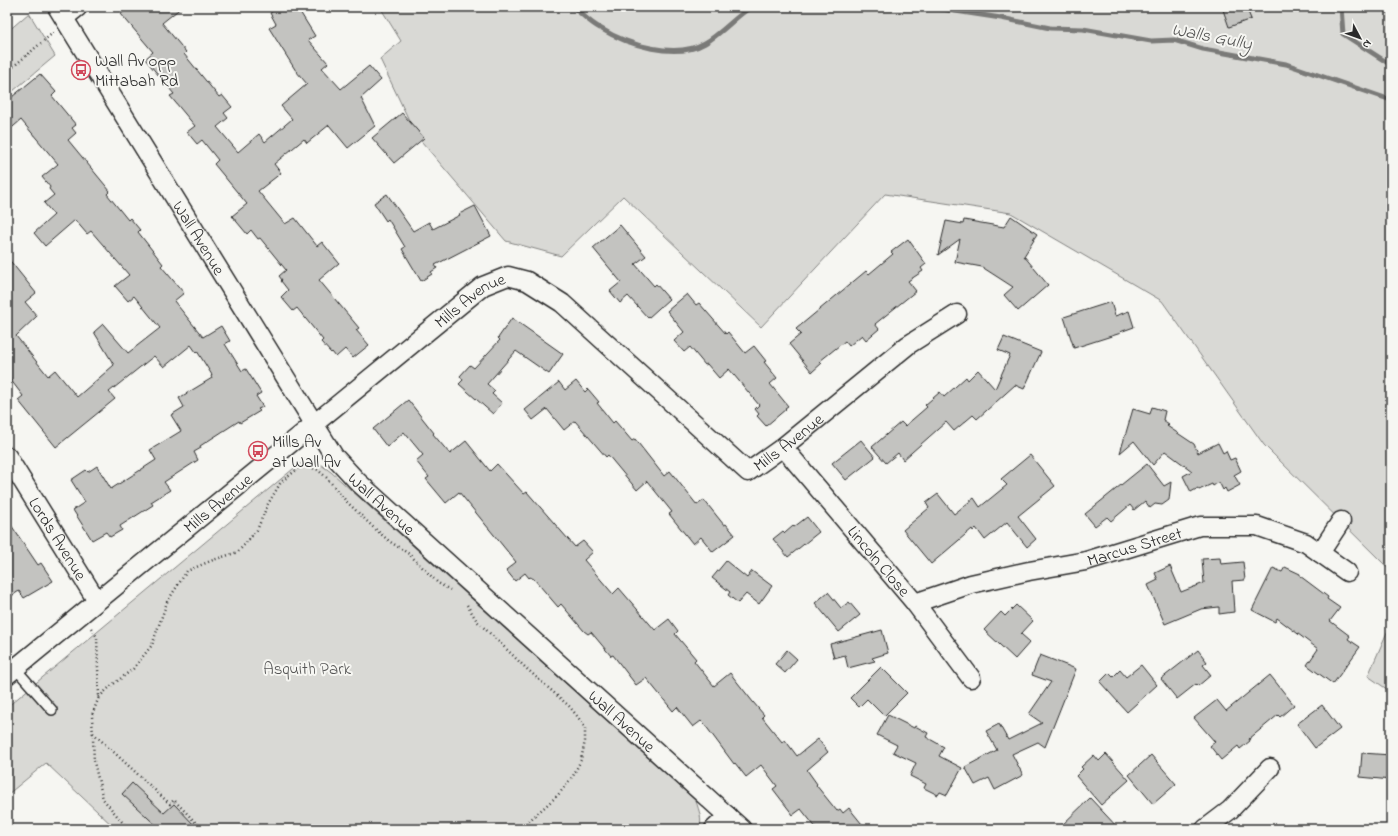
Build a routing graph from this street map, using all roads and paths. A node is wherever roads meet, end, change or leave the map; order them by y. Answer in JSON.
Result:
{"nodes":[{"id":1,"x":78,"y":7,"type":"edge"},
{"id":2,"x":62,"y":16,"type":"edge"},
{"id":3,"x":7,"y":72,"type":"edge"},
{"id":4,"x":956,"y":314,"type":"dead end"},
{"id":5,"x":314,"y":424,"type":"junction"},
{"id":6,"x":784,"y":447,"type":"junction"},
{"id":7,"x":7,"y":456,"type":"edge"},
{"id":8,"x":306,"y":459,"type":"dead end"},
{"id":9,"x":307,"y":466,"type":"junction"},
{"id":10,"x":1342,"y":521,"type":"dead end"},
{"id":11,"x":1320,"y":553,"type":"junction"},
{"id":12,"x":1347,"y":572,"type":"dead end"},
{"id":13,"x":451,"y":590,"type":"dead end"},
{"id":14,"x":462,"y":600,"type":"dead end"},
{"id":15,"x":97,"y":601,"type":"junction"},
{"id":16,"x":914,"y":603,"type":"junction"},
{"id":17,"x":82,"y":614,"type":"junction"},
{"id":18,"x":11,"y":671,"type":"edge"},
{"id":19,"x":971,"y":678,"type":"dead end"},
{"id":20,"x":99,"y":697,"type":"junction"},
{"id":21,"x":52,"y":710,"type":"dead end"},
{"id":22,"x":93,"y":732,"type":"junction"},
{"id":23,"x":1270,"y":768,"type":"dead end"},
{"id":24,"x":728,"y":816,"type":"junction"},
{"id":25,"x":128,"y":829,"type":"edge"},
{"id":26,"x":197,"y":829,"type":"edge"},
{"id":27,"x":520,"y":829,"type":"edge"},
{"id":28,"x":714,"y":829,"type":"edge"},
{"id":29,"x":742,"y":829,"type":"edge"},
{"id":30,"x":1205,"y":829,"type":"edge"}],
"edges":[{"from":1,"to":2,"type":"street"},
{"from":2,"to":3,"type":"path"},
{"from":2,"to":5,"type":"street","name":"Wall Avenue"},
{"from":4,"to":6,"type":"street","name":"Mills Avenue"},
{"from":5,"to":6,"type":"street","name":"Mills Avenue"},
{"from":5,"to":15,"type":"street","name":"Mills Avenue"},
{"from":5,"to":24,"type":"street","name":"Wall Avenue"},
{"from":6,"to":16,"type":"street","name":"Lincoln Close"},
{"from":7,"to":15,"type":"street","name":"Lords Avenue"},
{"from":8,"to":9,"type":"path"},
{"from":9,"to":13,"type":"path"},
{"from":9,"to":20,"type":"path"},
{"from":10,"to":11,"type":"street"},
{"from":11,"to":12,"type":"street","name":"Marcus Street"},
{"from":11,"to":16,"type":"street","name":"Marcus Street"},
{"from":14,"to":27,"type":"path"},
{"from":15,"to":17,"type":"street","name":"Mills Avenue"},
{"from":16,"to":19,"type":"street","name":"Lincoln Close"},
{"from":17,"to":18,"type":"street","name":"Mills Avenue"},
{"from":17,"to":20,"type":"path"},
{"from":18,"to":21,"type":"lane"},
{"from":20,"to":22,"type":"path"},
{"from":22,"to":25,"type":"path"},
{"from":22,"to":26,"type":"path"},
{"from":23,"to":30,"type":"street"},
{"from":24,"to":28,"type":"street"},
{"from":24,"to":29,"type":"street","name":"Wall Avenue"}]}
